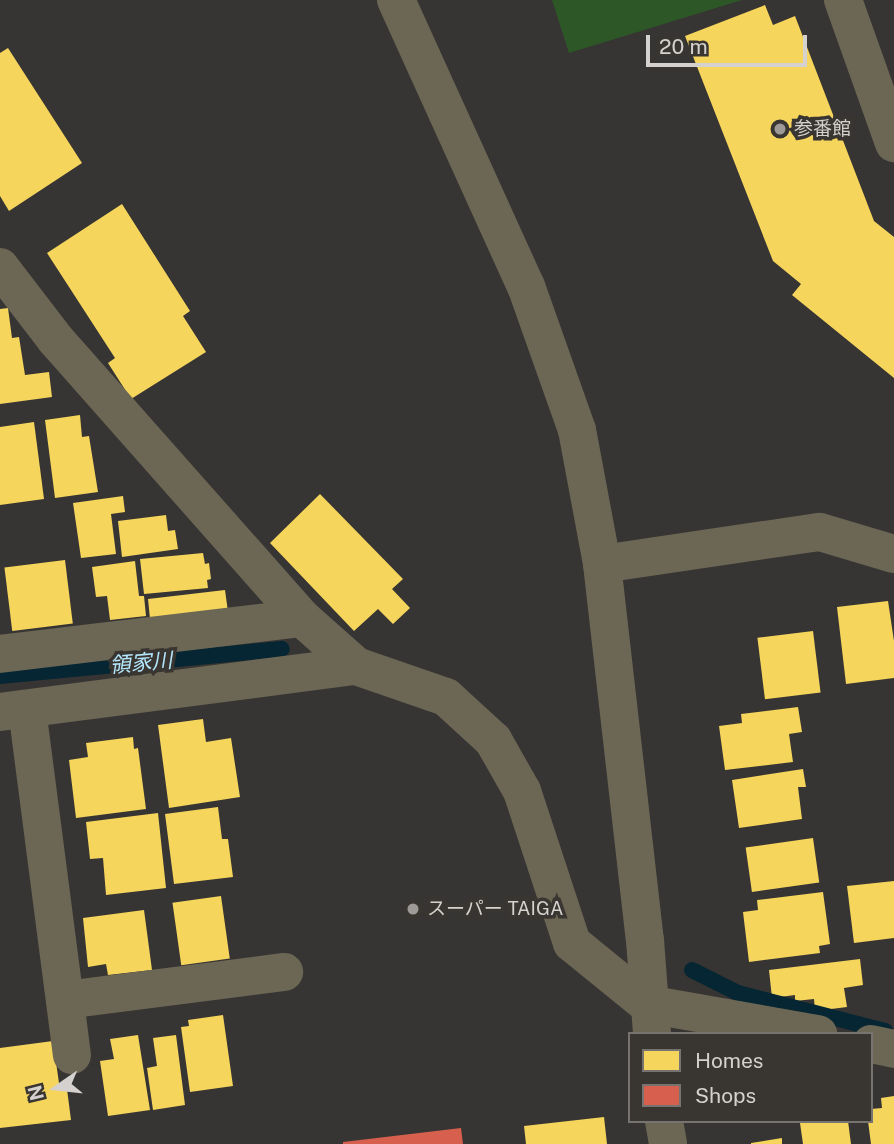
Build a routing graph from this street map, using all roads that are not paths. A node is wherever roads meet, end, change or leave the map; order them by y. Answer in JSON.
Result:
{"nodes":[{"id":1,"x":396,"y":0,"type":"edge"},
{"id":2,"x":843,"y":0,"type":"edge"},
{"id":3,"x":894,"y":143,"type":"edge"},
{"id":4,"x":0,"y":267,"type":"edge"},
{"id":5,"x":894,"y":554,"type":"edge"},
{"id":6,"x":602,"y":564,"type":"junction"},
{"id":7,"x":302,"y":618,"type":"junction"},
{"id":8,"x":0,"y":654,"type":"edge"},
{"id":9,"x":356,"y":666,"type":"junction"},
{"id":10,"x":13,"y":710,"type":"edge"},
{"id":11,"x":284,"y":972,"type":"dead end"},
{"id":12,"x":65,"y":1000,"type":"junction"},
{"id":13,"x":649,"y":1019,"type":"edge"},
{"id":14,"x":795,"y":1032,"type":"edge"},
{"id":15,"x":873,"y":1044,"type":"edge"},
{"id":16,"x":894,"y":1049,"type":"edge"},
{"id":17,"x":72,"y":1055,"type":"dead end"},
{"id":18,"x":664,"y":1123,"type":"edge"},
{"id":19,"x":668,"y":1144,"type":"edge"}],
"edges":[{"from":1,"to":6,"type":"street"},
{"from":2,"to":3,"type":"street"},
{"from":4,"to":7,"type":"street"},
{"from":5,"to":6,"type":"street"},
{"from":6,"to":13,"type":"street"},
{"from":7,"to":8,"type":"street"},
{"from":7,"to":9,"type":"street"},
{"from":9,"to":10,"type":"street"},
{"from":9,"to":13,"type":"street"},
{"from":10,"to":12,"type":"street"},
{"from":11,"to":12,"type":"street"},
{"from":12,"to":17,"type":"street"},
{"from":13,"to":14,"type":"street"},
{"from":15,"to":16,"type":"street"},
{"from":18,"to":19,"type":"street"}]}
